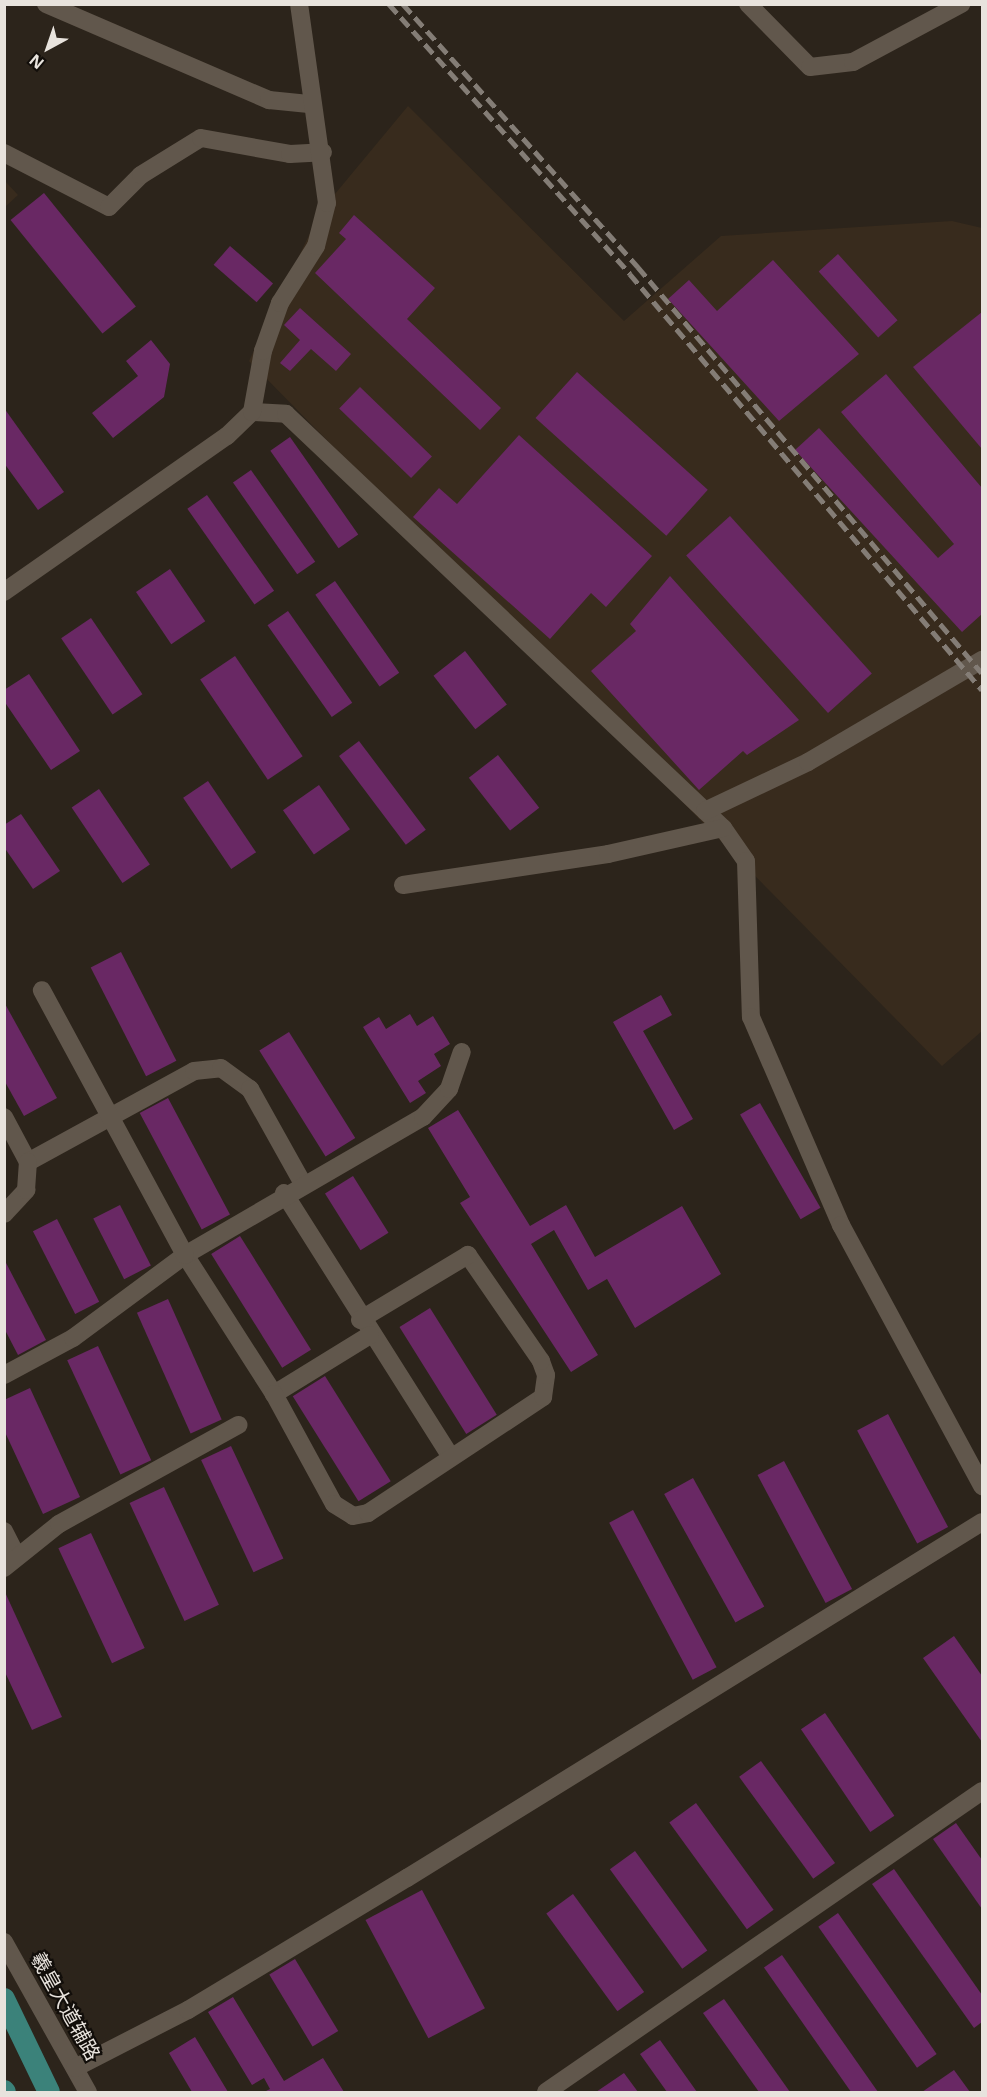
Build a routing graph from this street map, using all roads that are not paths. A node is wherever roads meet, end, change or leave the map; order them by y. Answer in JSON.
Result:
{"nodes":[{"id":1,"x":46,"y":4,"type":"edge"},
{"id":2,"x":298,"y":4,"type":"edge"},
{"id":3,"x":748,"y":4,"type":"edge"},
{"id":4,"x":961,"y":4,"type":"edge"},
{"id":5,"x":309,"y":104,"type":"junction"},
{"id":6,"x":323,"y":152,"type":"junction"},
{"id":7,"x":4,"y":153,"type":"edge"},
{"id":8,"x":252,"y":412,"type":"junction"},
{"id":9,"x":4,"y":592,"type":"edge"},
{"id":10,"x":982,"y":660,"type":"edge"},
{"id":11,"x":705,"y":811,"type":"junction"},
{"id":12,"x":723,"y":828,"type":"junction"},
{"id":13,"x":403,"y":885,"type":"dead end"},
{"id":14,"x":42,"y":990,"type":"dead end"},
{"id":15,"x":462,"y":1052,"type":"dead end"},
{"id":16,"x":108,"y":1113,"type":"junction"},
{"id":17,"x":4,"y":1117,"type":"edge"},
{"id":18,"x":28,"y":1162,"type":"junction"},
{"id":19,"x":303,"y":1182,"type":"junction"},
{"id":20,"x":284,"y":1193,"type":"junction"},
{"id":21,"x":4,"y":1214,"type":"edge"},
{"id":22,"x":184,"y":1255,"type":"junction"},
{"id":23,"x":365,"y":1327,"type":"junction"},
{"id":24,"x":4,"y":1375,"type":"edge"},
{"id":25,"x":274,"y":1394,"type":"junction"},
{"id":26,"x":238,"y":1425,"type":"dead end"},
{"id":27,"x":452,"y":1457,"type":"junction"},
{"id":28,"x":982,"y":1486,"type":"edge"},
{"id":29,"x":982,"y":1522,"type":"edge"},
{"id":30,"x":4,"y":1531,"type":"edge"},
{"id":31,"x":10,"y":1562,"type":"edge"},
{"id":32,"x":982,"y":1791,"type":"edge"},
{"id":33,"x":4,"y":1942,"type":"edge"},
{"id":34,"x":4,"y":1999,"type":"edge"},
{"id":35,"x":75,"y":2068,"type":"junction"},
{"id":36,"x":49,"y":2092,"type":"edge"},
{"id":37,"x":88,"y":2092,"type":"edge"},
{"id":38,"x":546,"y":2092,"type":"edge"}],
"edges":[{"from":1,"to":5,"type":"street"},
{"from":2,"to":5,"type":"street"},
{"from":3,"to":4,"type":"street"},
{"from":5,"to":6,"type":"street"},
{"from":6,"to":7,"type":"street"},
{"from":6,"to":8,"type":"street"},
{"from":8,"to":9,"type":"street"},
{"from":8,"to":11,"type":"street"},
{"from":10,"to":11,"type":"street"},
{"from":11,"to":12,"type":"street"},
{"from":12,"to":13,"type":"street"},
{"from":12,"to":28,"type":"street"},
{"from":14,"to":16,"type":"street"},
{"from":15,"to":19,"type":"street"},
{"from":16,"to":18,"type":"street"},
{"from":16,"to":19,"type":"street"},
{"from":16,"to":22,"type":"street"},
{"from":17,"to":18,"type":"street"},
{"from":18,"to":21,"type":"street"},
{"from":19,"to":20,"type":"street"},
{"from":20,"to":22,"type":"street"},
{"from":20,"to":23,"type":"street"},
{"from":22,"to":24,"type":"street"},
{"from":22,"to":25,"type":"street"},
{"from":23,"to":25,"type":"street"},
{"from":23,"to":27,"type":"street"},
{"from":23,"to":27,"type":"street"},
{"from":25,"to":27,"type":"street"},
{"from":26,"to":31,"type":"street"},
{"from":29,"to":35,"type":"street"},
{"from":30,"to":31,"type":"street"},
{"from":32,"to":38,"type":"street"},
{"from":33,"to":35,"type":"street","name":"羲皇大道辅路"},
{"from":34,"to":36,"type":"main road"},
{"from":35,"to":37,"type":"street","name":"羲皇大道辅路"}]}
